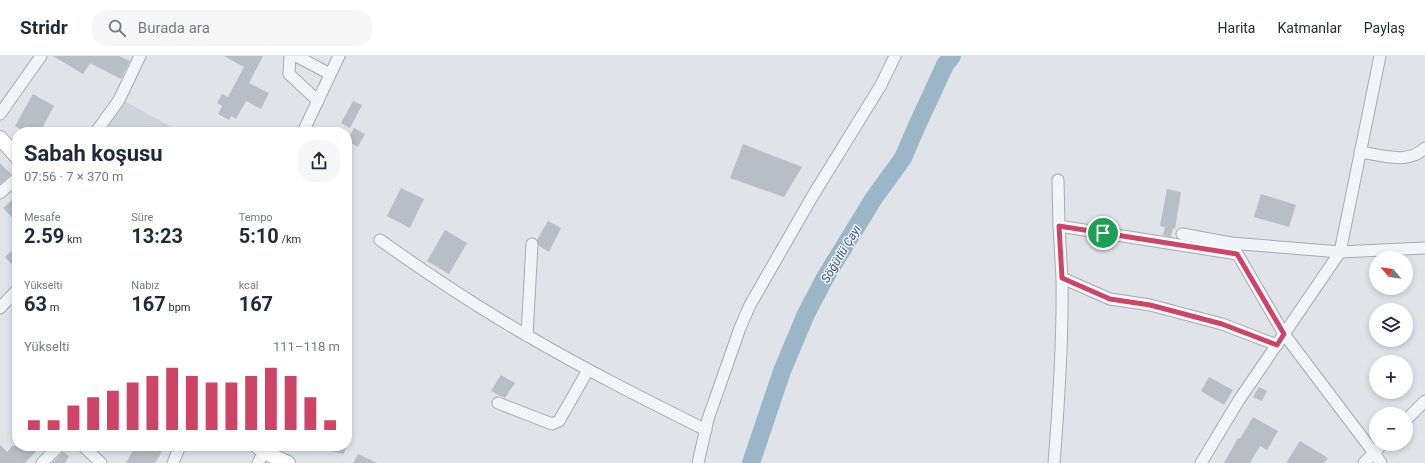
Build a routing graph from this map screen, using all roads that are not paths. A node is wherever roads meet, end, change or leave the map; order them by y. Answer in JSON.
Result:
{"nodes":[{"id":1,"x":41,"y":56,"type":"edge"},
{"id":2,"x":140,"y":56,"type":"edge"},
{"id":3,"x":290,"y":56,"type":"edge"},
{"id":4,"x":296,"y":56,"type":"edge"},
{"id":5,"x":339,"y":56,"type":"edge"},
{"id":6,"x":895,"y":56,"type":"edge"},
{"id":7,"x":1380,"y":56,"type":"edge"},
{"id":8,"x":330,"y":74,"type":"junction"},
{"id":9,"x":318,"y":101,"type":"junction"},
{"id":10,"x":0,"y":114,"type":"edge"},
{"id":11,"x":100,"y":127,"type":"edge"},
{"id":12,"x":305,"y":127,"type":"edge"},
{"id":13,"x":0,"y":138,"type":"edge"},
{"id":14,"x":1425,"y":148,"type":"edge"},
{"id":15,"x":12,"y":151,"type":"edge"},
{"id":16,"x":1360,"y":152,"type":"junction"},
{"id":17,"x":1058,"y":180,"type":"dead end"},
{"id":18,"x":12,"y":182,"type":"edge"},
{"id":19,"x":0,"y":193,"type":"edge"},
{"id":20,"x":1059,"y":226,"type":"junction"},
{"id":21,"x":1182,"y":234,"type":"dead end"},
{"id":22,"x":380,"y":240,"type":"dead end"},
{"id":23,"x":1231,"y":243,"type":"junction"},
{"id":24,"x":532,"y":244,"type":"dead end"},
{"id":25,"x":1425,"y":248,"type":"edge"},
{"id":26,"x":1340,"y":252,"type":"junction"},
{"id":27,"x":1237,"y":254,"type":"junction"},
{"id":28,"x":1062,"y":278,"type":"junction"},
{"id":29,"x":12,"y":295,"type":"edge"},
{"id":30,"x":0,"y":308,"type":"edge"},
{"id":31,"x":1284,"y":334,"type":"junction"},
{"id":32,"x":527,"y":336,"type":"junction"},
{"id":33,"x":1277,"y":345,"type":"junction"},
{"id":34,"x":588,"y":370,"type":"junction"},
{"id":35,"x":1425,"y":401,"type":"edge"},
{"id":36,"x":498,"y":403,"type":"dead end"},
{"id":37,"x":1413,"y":413,"type":"edge"},
{"id":38,"x":706,"y":430,"type":"junction"},
{"id":39,"x":54,"y":451,"type":"edge"},
{"id":40,"x":88,"y":451,"type":"edge"},
{"id":41,"x":178,"y":451,"type":"edge"},
{"id":42,"x":1374,"y":453,"type":"junction"},
{"id":43,"x":260,"y":454,"type":"edge"},
{"id":44,"x":42,"y":463,"type":"edge"},
{"id":45,"x":101,"y":463,"type":"edge"},
{"id":46,"x":173,"y":463,"type":"edge"},
{"id":47,"x":288,"y":463,"type":"edge"},
{"id":48,"x":698,"y":463,"type":"edge"},
{"id":49,"x":1054,"y":463,"type":"edge"},
{"id":50,"x":1201,"y":463,"type":"edge"},
{"id":51,"x":1364,"y":463,"type":"edge"},
{"id":52,"x":1381,"y":463,"type":"edge"}],
"edges":[{"from":1,"to":10,"type":"street"},
{"from":2,"to":11,"type":"street"},
{"from":3,"to":9,"type":"street"},
{"from":4,"to":8,"type":"street"},
{"from":5,"to":8,"type":"street"},
{"from":6,"to":38,"type":"street"},
{"from":7,"to":16,"type":"street"},
{"from":8,"to":9,"type":"street"},
{"from":9,"to":12,"type":"street"},
{"from":13,"to":15,"type":"main road"},
{"from":14,"to":16,"type":"street"},
{"from":16,"to":26,"type":"street"},
{"from":17,"to":20,"type":"street"},
{"from":18,"to":19,"type":"street"},
{"from":20,"to":27,"type":"street"},
{"from":20,"to":28,"type":"street"},
{"from":21,"to":23,"type":"street"},
{"from":22,"to":32,"type":"street"},
{"from":23,"to":26,"type":"street"},
{"from":23,"to":27,"type":"street"},
{"from":24,"to":32,"type":"street"},
{"from":25,"to":26,"type":"street"},
{"from":26,"to":31,"type":"street"},
{"from":27,"to":31,"type":"street"},
{"from":28,"to":33,"type":"street"},
{"from":28,"to":49,"type":"street"},
{"from":29,"to":30,"type":"street"},
{"from":31,"to":33,"type":"street"},
{"from":31,"to":42,"type":"street"},
{"from":32,"to":34,"type":"street"},
{"from":33,"to":50,"type":"street"},
{"from":34,"to":36,"type":"street"},
{"from":34,"to":38,"type":"street"},
{"from":35,"to":37,"type":"street"},
{"from":38,"to":48,"type":"street"},
{"from":39,"to":44,"type":"street"},
{"from":40,"to":45,"type":"street"},
{"from":41,"to":46,"type":"street"},
{"from":42,"to":51,"type":"street"},
{"from":42,"to":52,"type":"street"},
{"from":43,"to":47,"type":"main road"}]}
